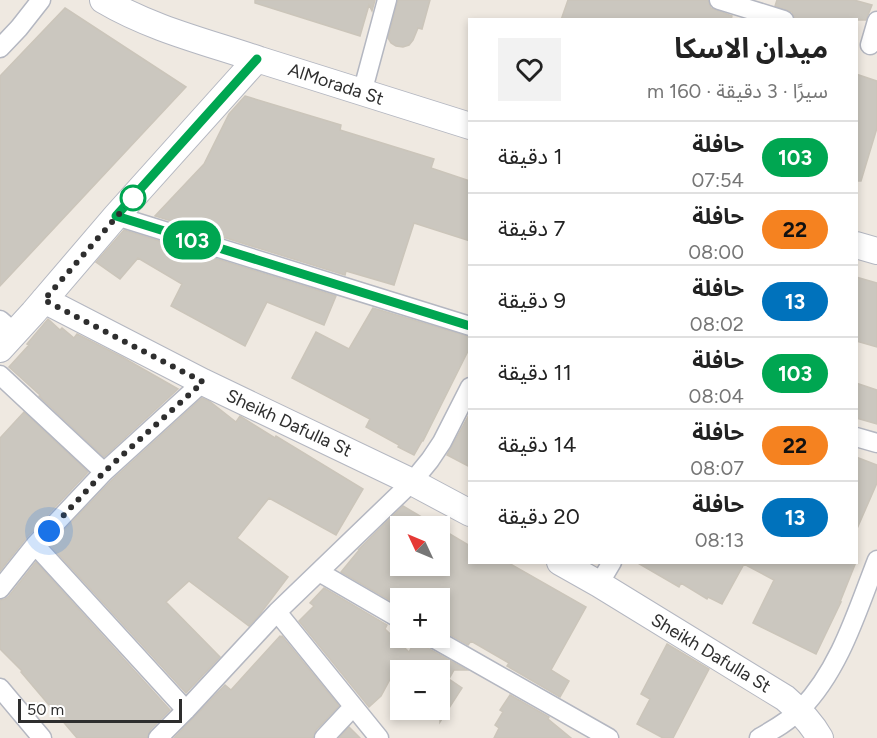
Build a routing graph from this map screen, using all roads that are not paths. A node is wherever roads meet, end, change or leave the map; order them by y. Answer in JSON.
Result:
{"nodes":[{"id":1,"x":41,"y":0,"type":"edge"},
{"id":2,"x":103,"y":0,"type":"edge"},
{"id":3,"x":387,"y":0,"type":"edge"},
{"id":4,"x":719,"y":0,"type":"edge"},
{"id":5,"x":778,"y":18,"type":"edge"},
{"id":6,"x":877,"y":21,"type":"edge"},
{"id":7,"x":868,"y":45,"type":"edge"},
{"id":8,"x":0,"y":48,"type":"edge"},
{"id":9,"x":257,"y":59,"type":"junction"},
{"id":10,"x":362,"y":93,"type":"junction"},
{"id":11,"x":468,"y":125,"type":"edge"},
{"id":12,"x":116,"y":216,"type":"junction"},
{"id":13,"x":858,"y":246,"type":"edge"},
{"id":14,"x":877,"y":251,"type":"edge"},
{"id":15,"x":44,"y":300,"type":"junction"},
{"id":16,"x":468,"y":325,"type":"edge"},
{"id":17,"x":5,"y":334,"type":"edge"},
{"id":18,"x":0,"y":375,"type":"edge"},
{"id":19,"x":203,"y":382,"type":"junction"},
{"id":20,"x":468,"y":391,"type":"edge"},
{"id":21,"x":858,"y":437,"type":"edge"},
{"id":22,"x":877,"y":442,"type":"edge"},
{"id":23,"x":104,"y":472,"type":"junction"},
{"id":24,"x":412,"y":482,"type":"junction"},
{"id":25,"x":468,"y":512,"type":"edge"},
{"id":26,"x":35,"y":545,"type":"junction"},
{"id":27,"x":877,"y":560,"type":"edge"},
{"id":28,"x":564,"y":564,"type":"edge"},
{"id":29,"x":611,"y":564,"type":"edge"},
{"id":30,"x":319,"y":572,"type":"junction"},
{"id":31,"x":599,"y":584,"type":"junction"},
{"id":32,"x":0,"y":589,"type":"edge"},
{"id":33,"x":277,"y":612,"type":"junction"},
{"id":34,"x":390,"y":613,"type":"edge"},
{"id":35,"x":450,"y":648,"type":"edge"},
{"id":36,"x":0,"y":688,"type":"edge"},
{"id":37,"x":353,"y":707,"type":"junction"},
{"id":38,"x":186,"y":710,"type":"junction"},
{"id":39,"x":800,"y":711,"type":"junction"},
{"id":40,"x":42,"y":738,"type":"edge"},
{"id":41,"x":158,"y":738,"type":"edge"},
{"id":42,"x":324,"y":738,"type":"edge"},
{"id":43,"x":379,"y":738,"type":"edge"},
{"id":44,"x":609,"y":738,"type":"edge"},
{"id":45,"x":759,"y":738,"type":"edge"},
{"id":46,"x":820,"y":738,"type":"edge"}],
"edges":[{"from":1,"to":8,"type":"street"},
{"from":2,"to":9,"type":"street","name":"AlMorada St"},
{"from":3,"to":10,"type":"street"},
{"from":4,"to":5,"type":"street"},
{"from":6,"to":7,"type":"street"},
{"from":9,"to":10,"type":"street","name":"AlMorada St"},
{"from":9,"to":12,"type":"street"},
{"from":10,"to":11,"type":"street","name":"AlMorada St"},
{"from":12,"to":15,"type":"street"},
{"from":12,"to":16,"type":"street"},
{"from":13,"to":14,"type":"street"},
{"from":15,"to":17,"type":"street"},
{"from":15,"to":19,"type":"street","name":"Sheikh Dafulla St"},
{"from":18,"to":23,"type":"street"},
{"from":19,"to":23,"type":"street"},
{"from":19,"to":24,"type":"street","name":"Sheikh Dafulla St"},
{"from":20,"to":24,"type":"street"},
{"from":21,"to":22,"type":"street"},
{"from":23,"to":26,"type":"street"},
{"from":24,"to":25,"type":"street","name":"Sheikh Dafulla St"},
{"from":24,"to":30,"type":"street"},
{"from":26,"to":32,"type":"street"},
{"from":26,"to":38,"type":"street"},
{"from":27,"to":39,"type":"street"},
{"from":28,"to":31,"type":"street","name":"Sheikh Dafulla St"},
{"from":29,"to":31,"type":"street"},
{"from":30,"to":33,"type":"street"},
{"from":30,"to":34,"type":"street"},
{"from":31,"to":39,"type":"street","name":"Sheikh Dafulla St"},
{"from":33,"to":37,"type":"street"},
{"from":33,"to":38,"type":"street"},
{"from":35,"to":44,"type":"street"},
{"from":36,"to":40,"type":"street"},
{"from":37,"to":42,"type":"street"},
{"from":37,"to":43,"type":"street"},
{"from":38,"to":41,"type":"street"},
{"from":39,"to":45,"type":"street"},
{"from":39,"to":46,"type":"street","name":"Sheikh Dafulla St"}]}
